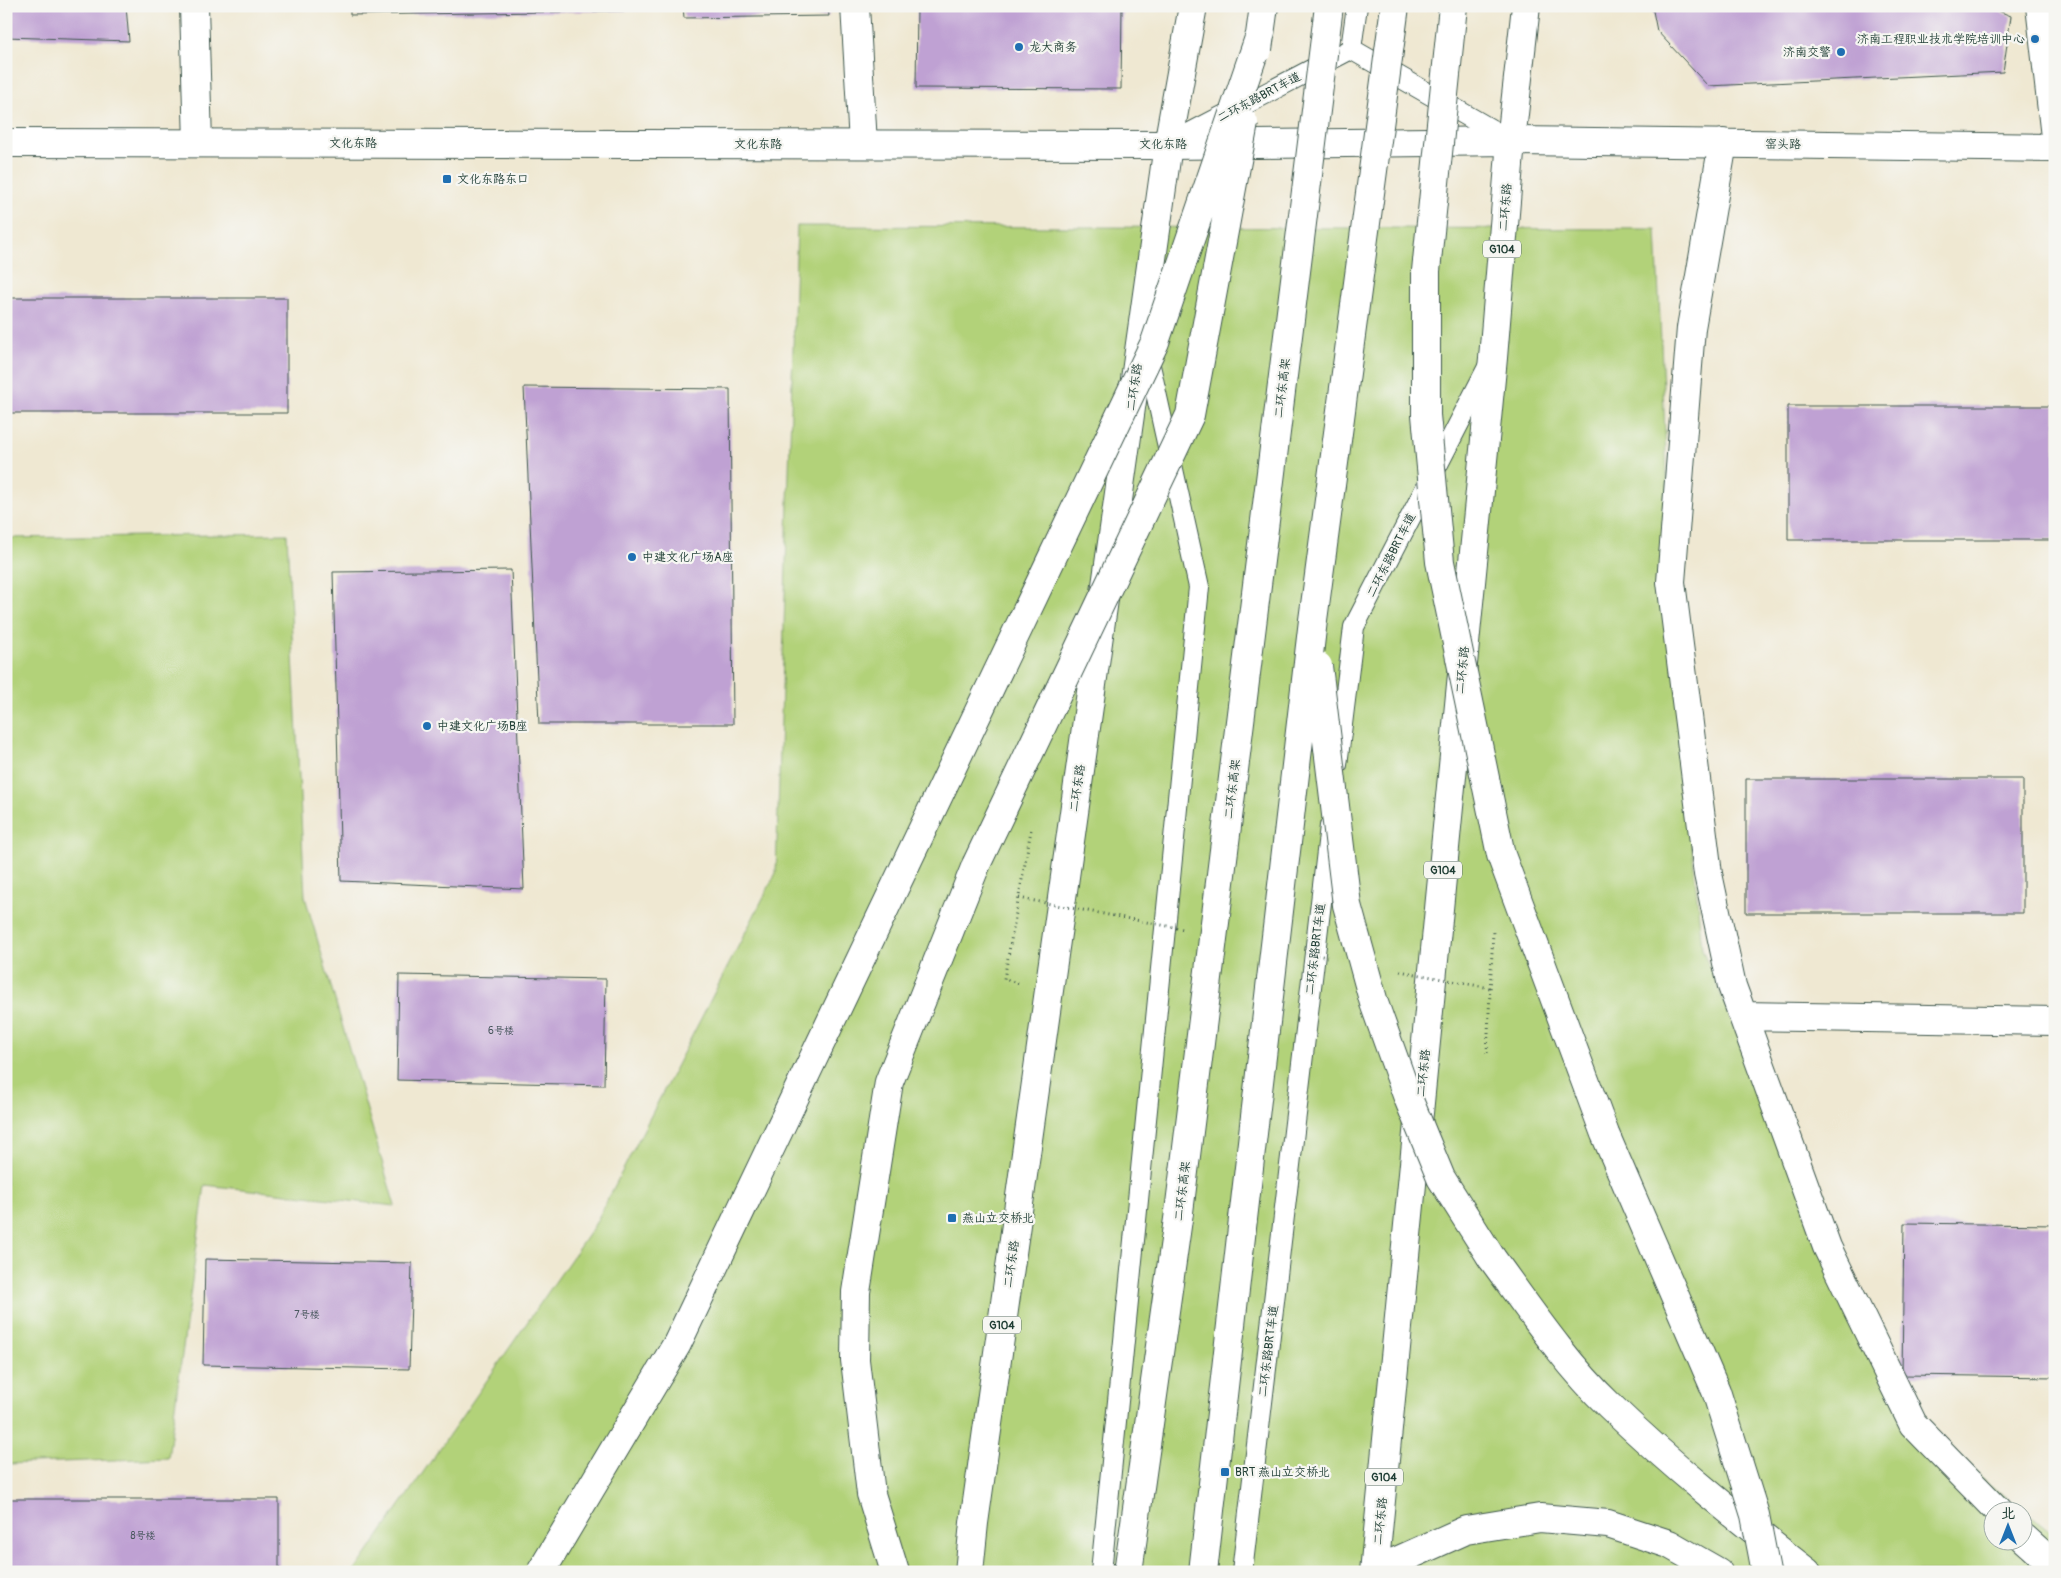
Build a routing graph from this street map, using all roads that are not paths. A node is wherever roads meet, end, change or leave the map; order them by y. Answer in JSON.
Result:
{"nodes":[{"id":1,"x":194,"y":6,"type":"edge"},
{"id":2,"x":856,"y":6,"type":"edge"},
{"id":3,"x":1193,"y":6,"type":"edge"},
{"id":4,"x":1329,"y":6,"type":"edge"},
{"id":5,"x":1357,"y":6,"type":"edge"},
{"id":6,"x":1394,"y":6,"type":"edge"},
{"id":7,"x":1453,"y":6,"type":"edge"},
{"id":8,"x":1526,"y":6,"type":"edge"},
{"id":9,"x":2040,"y":6,"type":"edge"},
{"id":10,"x":1263,"y":19,"type":"edge"},
{"id":11,"x":1351,"y":49,"type":"junction"},
{"id":12,"x":2055,"y":137,"type":"edge"},
{"id":13,"x":1510,"y":141,"type":"junction"},
{"id":14,"x":6,"y":143,"type":"edge"},
{"id":15,"x":198,"y":143,"type":"junction"},
{"id":16,"x":1723,"y":143,"type":"junction"},
{"id":17,"x":864,"y":144,"type":"junction"},
{"id":18,"x":1168,"y":145,"type":"junction"},
{"id":19,"x":2055,"y":148,"type":"edge"},
{"id":20,"x":1142,"y":329,"type":"junction"},
{"id":21,"x":1493,"y":358,"type":"junction"},
{"id":22,"x":1313,"y":620,"type":"junction"},
{"id":23,"x":1743,"y":1016,"type":"junction"},
{"id":24,"x":2055,"y":1021,"type":"edge"},
{"id":25,"x":1987,"y":1500,"type":"edge"},
{"id":26,"x":974,"y":1523,"type":"junction"},
{"id":27,"x":2034,"y":1547,"type":"edge"},
{"id":28,"x":2055,"y":1566,"type":"edge"},
{"id":29,"x":541,"y":1572,"type":"edge"},
{"id":30,"x":895,"y":1572,"type":"edge"},
{"id":31,"x":960,"y":1572,"type":"edge"},
{"id":32,"x":970,"y":1572,"type":"edge"},
{"id":33,"x":1101,"y":1572,"type":"edge"},
{"id":34,"x":1128,"y":1572,"type":"edge"},
{"id":35,"x":1203,"y":1572,"type":"edge"},
{"id":36,"x":1242,"y":1572,"type":"edge"},
{"id":37,"x":1374,"y":1572,"type":"edge"},
{"id":38,"x":1379,"y":1572,"type":"edge"},
{"id":39,"x":1718,"y":1572,"type":"edge"},
{"id":40,"x":1766,"y":1572,"type":"edge"},
{"id":41,"x":1807,"y":1572,"type":"edge"}],
"edges":[{"from":1,"to":15,"type":"main road"},
{"from":2,"to":17,"type":"main road"},
{"from":3,"to":18,"type":"main road","name":"二环东路","number":"G104"},
{"from":4,"to":34,"type":"main road","name":"二环东高架","bridge":true},
{"from":5,"to":11,"type":"lane"},
{"from":6,"to":22,"type":"main road","bridge":true},
{"from":7,"to":40,"type":"main road","bridge":true},
{"from":8,"to":13,"type":"main road","name":"二环东路","number":"G104"},
{"from":9,"to":12,"type":"main road"},
{"from":10,"to":29,"type":"main road","bridge":true},
{"from":10,"to":30,"type":"main road","bridge":true},
{"from":11,"to":13,"type":"lane"},
{"from":11,"to":18,"type":"lane","name":"二环东路BRT车道"},
{"from":13,"to":16,"type":"main road","name":"窑头路"},
{"from":13,"to":18,"type":"main road","name":"文化东路"},
{"from":13,"to":21,"type":"main road","name":"二环东路","number":"G104"},
{"from":14,"to":15,"type":"main road","name":"文化东路"},
{"from":15,"to":17,"type":"main road","name":"文化东路"},
{"from":16,"to":19,"type":"main road","name":"窑头路"},
{"from":16,"to":23,"type":"main road"},
{"from":17,"to":18,"type":"main road","name":"文化东路"},
{"from":18,"to":20,"type":"main road","name":"二环东路","number":"G104"},
{"from":20,"to":26,"type":"main road","name":"二环东路","number":"G104"},
{"from":20,"to":33,"type":"lane"},
{"from":21,"to":36,"type":"lane","name":"二环东路BRT车道"},
{"from":21,"to":37,"type":"main road","name":"二环东路","number":"G104"},
{"from":22,"to":35,"type":"main road","bridge":true},
{"from":22,"to":41,"type":"main road","bridge":true},
{"from":23,"to":24,"type":"main road"},
{"from":23,"to":25,"type":"main road"},
{"from":26,"to":31,"type":"main road"},
{"from":26,"to":32,"type":"main road","name":"二环东路","number":"G104"},
{"from":27,"to":28,"type":"main road"},
{"from":38,"to":39,"type":"main road"}]}
